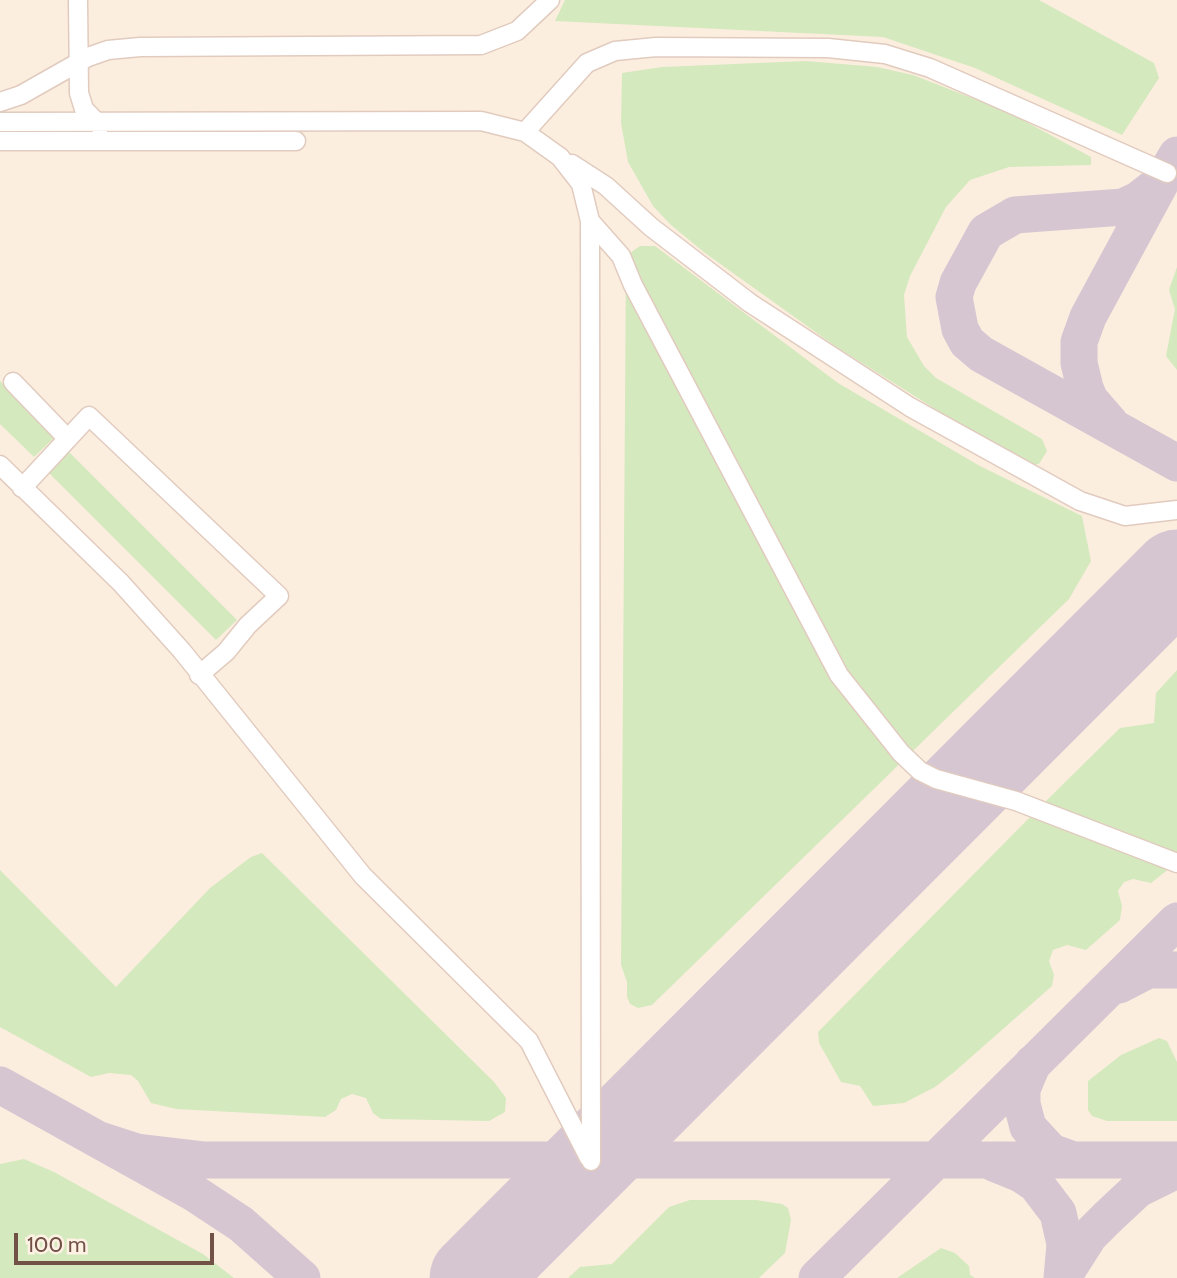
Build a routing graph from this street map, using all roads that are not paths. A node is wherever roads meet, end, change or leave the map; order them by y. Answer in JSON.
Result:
{"nodes":[{"id":1,"x":78,"y":0,"type":"edge"},
{"id":2,"x":550,"y":0,"type":"edge"},
{"id":3,"x":78,"y":63,"type":"junction"},
{"id":4,"x":0,"y":102,"type":"edge"},
{"id":5,"x":94,"y":121,"type":"junction"},
{"id":6,"x":0,"y":122,"type":"edge"},
{"id":7,"x":525,"y":132,"type":"junction"},
{"id":8,"x":0,"y":141,"type":"edge"},
{"id":9,"x":127,"y":141,"type":"junction"},
{"id":10,"x":296,"y":141,"type":"dead end"},
{"id":11,"x":560,"y":157,"type":"junction"},
{"id":12,"x":1167,"y":173,"type":"dead end"},
{"id":13,"x":590,"y":221,"type":"junction"},
{"id":14,"x":13,"y":382,"type":"dead end"},
{"id":15,"x":68,"y":439,"type":"junction"},
{"id":16,"x":0,"y":465,"type":"edge"},
{"id":17,"x":22,"y":488,"type":"junction"},
{"id":18,"x":1177,"y":510,"type":"edge"},
{"id":19,"x":199,"y":675,"type":"junction"},
{"id":20,"x":1177,"y":863,"type":"edge"}],
"edges":[{"from":1,"to":3,"type":"lane"},
{"from":2,"to":3,"type":"lane"},
{"from":3,"to":4,"type":"lane"},
{"from":3,"to":5,"type":"lane"},
{"from":5,"to":6,"type":"lane"},
{"from":5,"to":7,"type":"lane"},
{"from":5,"to":9,"type":"lane"},
{"from":7,"to":11,"type":"lane"},
{"from":7,"to":12,"type":"lane"},
{"from":8,"to":9,"type":"lane"},
{"from":9,"to":10,"type":"lane"},
{"from":11,"to":13,"type":"lane"},
{"from":11,"to":18,"type":"lane"},
{"from":13,"to":19,"type":"lane"},
{"from":13,"to":20,"type":"lane"},
{"from":14,"to":15,"type":"lane"},
{"from":15,"to":17,"type":"lane"},
{"from":15,"to":19,"type":"lane"},
{"from":16,"to":17,"type":"lane"},
{"from":17,"to":19,"type":"lane"}]}
